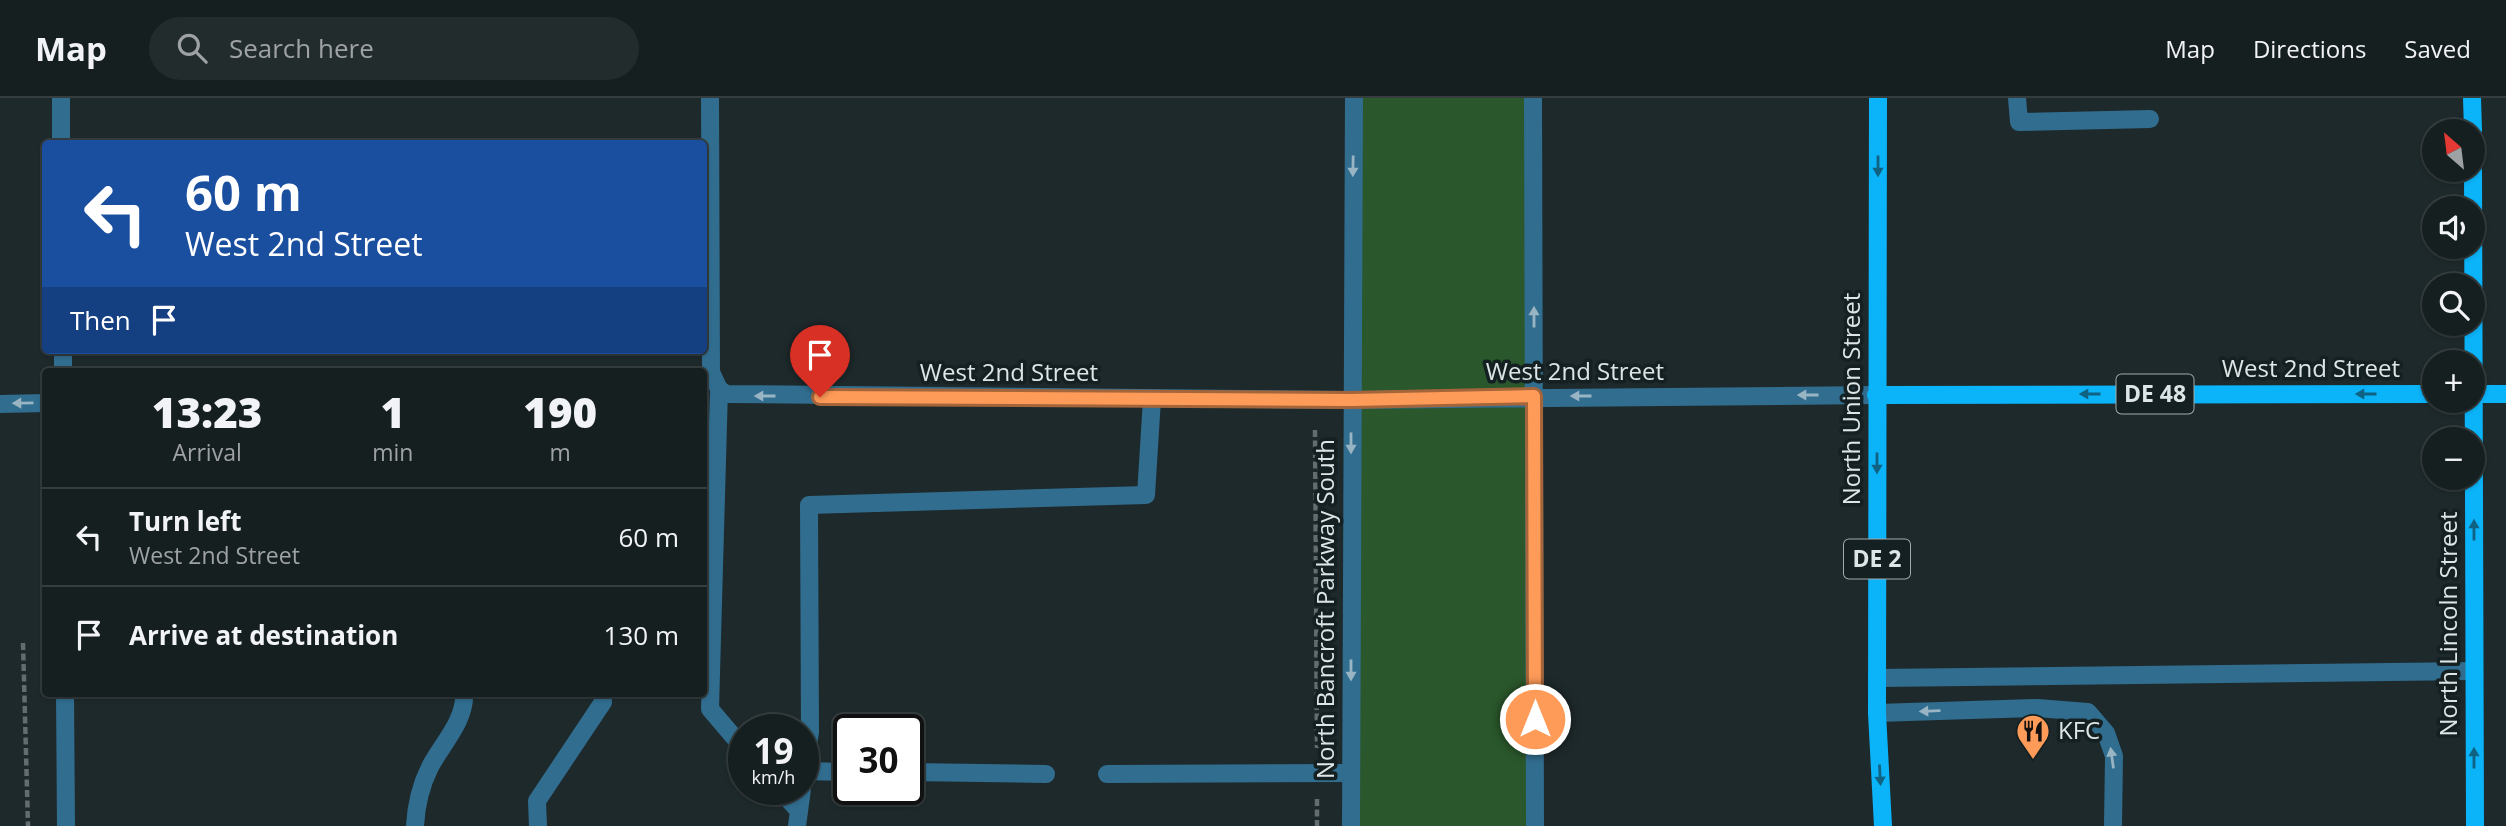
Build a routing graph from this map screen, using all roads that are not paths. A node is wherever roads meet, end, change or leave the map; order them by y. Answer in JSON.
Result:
{"nodes":[{"id":1,"x":61,"y":98,"type":"edge"},
{"id":2,"x":710,"y":98,"type":"edge"},
{"id":3,"x":1354,"y":98,"type":"edge"},
{"id":4,"x":1533,"y":98,"type":"edge"},
{"id":5,"x":1878,"y":98,"type":"edge"},
{"id":6,"x":2017,"y":98,"type":"edge"},
{"id":7,"x":2472,"y":98,"type":"edge"},
{"id":8,"x":2150,"y":119,"type":"dead end"},
{"id":9,"x":2473,"y":119,"type":"edge"},
{"id":10,"x":61,"y":140,"type":"edge"},
{"id":11,"x":2473,"y":182,"type":"edge"},
{"id":12,"x":2473,"y":350,"type":"edge"},
{"id":13,"x":712,"y":384,"type":"edge"},
{"id":14,"x":2422,"y":394,"type":"edge"},
{"id":15,"x":2485,"y":394,"type":"edge"},
{"id":16,"x":2506,"y":394,"type":"edge"},
{"id":17,"x":1876,"y":395,"type":"junction"},
{"id":18,"x":1534,"y":396,"type":"junction"},
{"id":19,"x":1152,"y":399,"type":"junction"},
{"id":20,"x":1351,"y":400,"type":"junction"},
{"id":21,"x":42,"y":403,"type":"edge"},
{"id":22,"x":0,"y":404,"type":"edge"},
{"id":23,"x":2473,"y":413,"type":"edge"},
{"id":24,"x":2474,"y":671,"type":"junction"},
{"id":25,"x":1877,"y":678,"type":"junction"},
{"id":26,"x":65,"y":697,"type":"edge"},
{"id":27,"x":463,"y":697,"type":"edge"},
{"id":28,"x":603,"y":697,"type":"edge"},
{"id":29,"x":1877,"y":713,"type":"junction"},
{"id":30,"x":810,"y":714,"type":"edge"},
{"id":31,"x":728,"y":730,"type":"edge"},
{"id":32,"x":924,"y":772,"type":"edge"},
{"id":33,"x":1350,"y":773,"type":"junction"},
{"id":34,"x":1046,"y":774,"type":"dead end"},
{"id":35,"x":1107,"y":774,"type":"dead end"},
{"id":36,"x":66,"y":826,"type":"edge"},
{"id":37,"x":415,"y":826,"type":"edge"},
{"id":38,"x":538,"y":826,"type":"edge"},
{"id":39,"x":1350,"y":826,"type":"edge"},
{"id":40,"x":1535,"y":826,"type":"edge"},
{"id":41,"x":1883,"y":826,"type":"edge"},
{"id":42,"x":2113,"y":826,"type":"edge"},
{"id":43,"x":2474,"y":826,"type":"edge"}],
"edges":[{"from":1,"to":10,"type":"street"},
{"from":2,"to":13,"type":"street"},
{"from":3,"to":20,"type":"street","name":"North Bancroft Parkway South","one_way":true},
{"from":18,"to":4,"type":"street","one_way":true},
{"from":5,"to":17,"type":"main road","name":"North Union Street","number":"DE 2","one_way":true},
{"from":6,"to":8,"type":"street"},
{"from":7,"to":9,"type":"main road"},
{"from":11,"to":12,"type":"main road","name":"North Lincoln Street"},
{"from":19,"to":13,"type":"street","name":"West 2nd Street","one_way":true},
{"from":13,"to":31,"type":"street"},
{"from":14,"to":17,"type":"main road","name":"West 2nd Street","number":"DE 48","one_way":true},
{"from":15,"to":16,"type":"main road"},
{"from":17,"to":18,"type":"street","name":"West 2nd Street","one_way":true},
{"from":17,"to":25,"type":"main road","name":"North Union Street","number":"DE 2","one_way":true},
{"from":18,"to":20,"type":"street","name":"West 2nd Street"},
{"from":18,"to":40,"type":"street"},
{"from":19,"to":20,"type":"street","name":"West 2nd Street"},
{"from":19,"to":30,"type":"street"},
{"from":20,"to":33,"type":"street","name":"North Bancroft Parkway South","one_way":true},
{"from":21,"to":22,"type":"street","one_way":true},
{"from":24,"to":23,"type":"main road","name":"North Lincoln Street","one_way":true},
{"from":24,"to":25,"type":"street"},
{"from":43,"to":24,"type":"main road","name":"North Lincoln Street","one_way":true},
{"from":25,"to":29,"type":"main road","name":"North Union Street","number":"DE 2"},
{"from":26,"to":36,"type":"street"},
{"from":27,"to":37,"type":"street"},
{"from":28,"to":38,"type":"street"},
{"from":29,"to":41,"type":"main road","name":"North Union Street","number":"DE 2","one_way":true},
{"from":42,"to":29,"type":"street","one_way":true},
{"from":32,"to":34,"type":"street"},
{"from":33,"to":35,"type":"street"},
{"from":33,"to":39,"type":"street","name":"North Bancroft Parkway South"}]}
